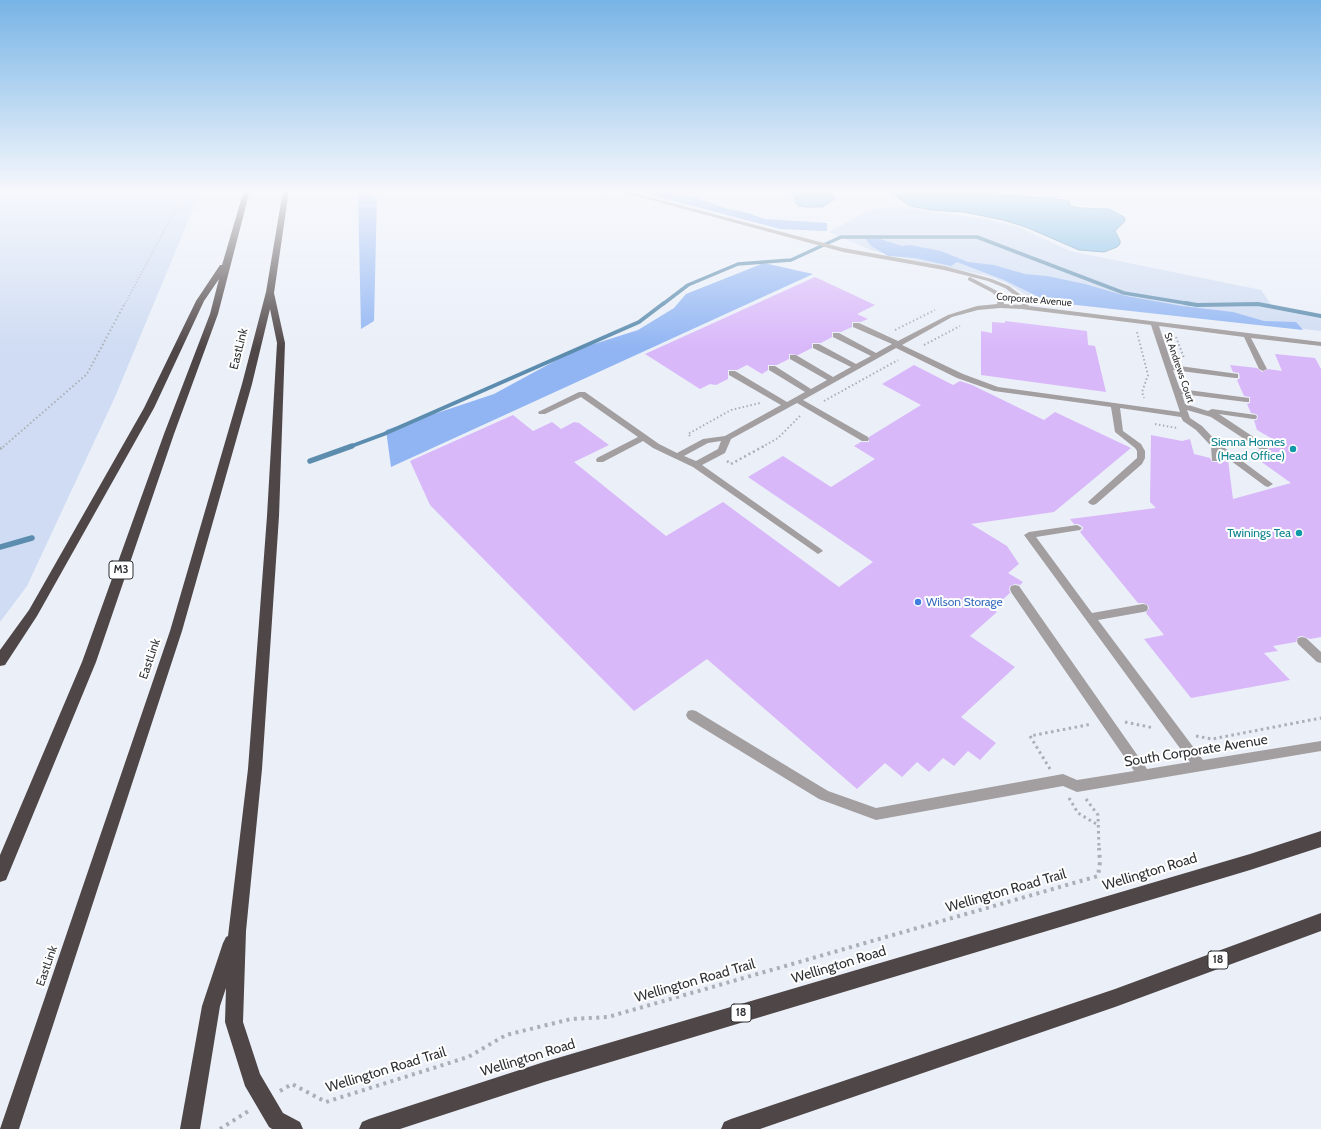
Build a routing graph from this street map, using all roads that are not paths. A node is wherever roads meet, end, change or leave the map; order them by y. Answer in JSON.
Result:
{"nodes":[{"id":1,"x":232,"y":243,"type":"edge"},
{"id":2,"x":278,"y":243,"type":"edge"},
{"id":3,"x":814,"y":243,"type":"edge"},
{"id":4,"x":226,"y":261,"type":"junction"},
{"id":5,"x":920,"y":264,"type":"junction"},
{"id":6,"x":270,"y":292,"type":"junction"},
{"id":7,"x":1000,"y":306,"type":"junction"},
{"id":8,"x":1027,"y":308,"type":"junction"},
{"id":9,"x":1154,"y":323,"type":"junction"},
{"id":10,"x":856,"y":325,"type":"dead end"},
{"id":11,"x":1246,"y":334,"type":"junction"},
{"id":12,"x":836,"y":335,"type":"dead end"},
{"id":13,"x":896,"y":344,"type":"junction"},
{"id":14,"x":1321,"y":344,"type":"edge"},
{"id":15,"x":816,"y":346,"type":"dead end"},
{"id":16,"x":876,"y":356,"type":"junction"},
{"id":17,"x":793,"y":357,"type":"dead end"},
{"id":18,"x":856,"y":367,"type":"junction"},
{"id":19,"x":1169,"y":367,"type":"junction"},
{"id":20,"x":772,"y":368,"type":"dead end"},
{"id":21,"x":1263,"y":369,"type":"dead end"},
{"id":22,"x":732,"y":373,"type":"dead end"},
{"id":23,"x":1235,"y":376,"type":"dead end"},
{"id":24,"x":833,"y":380,"type":"junction"},
{"id":25,"x":1177,"y":391,"type":"junction"},
{"id":26,"x":811,"y":392,"type":"junction"},
{"id":27,"x":797,"y":400,"type":"junction"},
{"id":28,"x":1246,"y":400,"type":"dead end"},
{"id":29,"x":786,"y":405,"type":"junction"},
{"id":30,"x":1182,"y":405,"type":"junction"},
{"id":31,"x":1115,"y":406,"type":"junction"},
{"id":32,"x":542,"y":412,"type":"dead end"},
{"id":33,"x":1186,"y":417,"type":"junction"},
{"id":34,"x":1252,"y":417,"type":"dead end"},
{"id":35,"x":644,"y":438,"type":"junction"},
{"id":36,"x":727,"y":438,"type":"junction"},
{"id":37,"x":865,"y":439,"type":"dead end"},
{"id":38,"x":1215,"y":445,"type":"junction"},
{"id":39,"x":1264,"y":448,"type":"dead end"},
{"id":40,"x":677,"y":456,"type":"junction"},
{"id":41,"x":600,"y":460,"type":"dead end"},
{"id":42,"x":1215,"y":460,"type":"dead end"},
{"id":43,"x":696,"y":465,"type":"junction"},
{"id":44,"x":1268,"y":484,"type":"dead end"},
{"id":45,"x":1093,"y":502,"type":"dead end"},
{"id":46,"x":1077,"y":528,"type":"dead end"},
{"id":47,"x":818,"y":551,"type":"dead end"},
{"id":48,"x":1015,"y":589,"type":"dead end"},
{"id":49,"x":1142,"y":608,"type":"dead end"},
{"id":50,"x":1090,"y":617,"type":"junction"},
{"id":51,"x":1302,"y":641,"type":"dead end"},
{"id":52,"x":1321,"y":659,"type":"edge"},
{"id":53,"x":0,"y":661,"type":"edge"},
{"id":54,"x":692,"y":715,"type":"dead end"},
{"id":55,"x":1321,"y":746,"type":"edge"},
{"id":56,"x":1200,"y":766,"type":"junction"},
{"id":57,"x":1144,"y":775,"type":"junction"},
{"id":58,"x":1321,"y":839,"type":"edge"},
{"id":59,"x":0,"y":874,"type":"edge"},
{"id":60,"x":1321,"y":922,"type":"edge"},
{"id":61,"x":237,"y":931,"type":"junction"},
{"id":62,"x":9,"y":1129,"type":"edge"},
{"id":63,"x":190,"y":1129,"type":"edge"},
{"id":64,"x":292,"y":1129,"type":"edge"},
{"id":65,"x":369,"y":1129,"type":"edge"},
{"id":66,"x":731,"y":1129,"type":"edge"}],
"edges":[{"from":1,"to":4,"type":"highway","number":"M3"},
{"from":2,"to":6,"type":"highway","name":"EastLink"},
{"from":3,"to":5,"type":"street"},
{"from":4,"to":53,"type":"highway"},
{"from":4,"to":59,"type":"highway","number":"M3"},
{"from":5,"to":7,"type":"street"},
{"from":5,"to":8,"type":"street"},
{"from":6,"to":61,"type":"highway"},
{"from":6,"to":62,"type":"highway","name":"EastLink"},
{"from":7,"to":8,"type":"street","name":"Corporate Avenue"},
{"from":7,"to":13,"type":"street","name":"Corporate Avenue"},
{"from":8,"to":9,"type":"street","name":"Corporate Avenue"},
{"from":9,"to":11,"type":"street","name":"Corporate Avenue"},
{"from":9,"to":19,"type":"street","name":"St Andrews Court"},
{"from":10,"to":13,"type":"street"},
{"from":11,"to":14,"type":"street","name":"Corporate Avenue"},
{"from":11,"to":21,"type":"street"},
{"from":12,"to":16,"type":"street"},
{"from":13,"to":16,"type":"street","name":"Corporate Avenue"},
{"from":13,"to":31,"type":"street"},
{"from":15,"to":18,"type":"street"},
{"from":16,"to":18,"type":"street","name":"Corporate Avenue"},
{"from":17,"to":24,"type":"street"},
{"from":18,"to":24,"type":"street","name":"Corporate Avenue"},
{"from":19,"to":23,"type":"street"},
{"from":19,"to":25,"type":"street","name":"St Andrews Court"},
{"from":20,"to":26,"type":"street"},
{"from":22,"to":29,"type":"street"},
{"from":24,"to":26,"type":"street","name":"Corporate Avenue"},
{"from":25,"to":28,"type":"street"},
{"from":25,"to":30,"type":"street","name":"St Andrews Court"},
{"from":26,"to":27,"type":"street","name":"Corporate Avenue"},
{"from":27,"to":29,"type":"street","name":"Corporate Avenue"},
{"from":27,"to":37,"type":"street"},
{"from":29,"to":36,"type":"street","name":"Corporate Avenue"},
{"from":30,"to":33,"type":"street","name":"St Andrews Court"},
{"from":30,"to":34,"type":"street"},
{"from":30,"to":39,"type":"street"},
{"from":31,"to":33,"type":"street"},
{"from":31,"to":45,"type":"street"},
{"from":32,"to":35,"type":"street"},
{"from":33,"to":38,"type":"street"},
{"from":35,"to":40,"type":"street"},
{"from":35,"to":41,"type":"street"},
{"from":36,"to":40,"type":"street"},
{"from":36,"to":43,"type":"street"},
{"from":38,"to":42,"type":"street"},
{"from":38,"to":44,"type":"street"},
{"from":40,"to":43,"type":"street"},
{"from":43,"to":47,"type":"street"},
{"from":46,"to":50,"type":"street"},
{"from":48,"to":57,"type":"street"},
{"from":49,"to":50,"type":"street"},
{"from":50,"to":56,"type":"street"},
{"from":51,"to":52,"type":"street"},
{"from":54,"to":57,"type":"street","name":"South Corporate Avenue"},
{"from":55,"to":56,"type":"street","name":"South Corporate Avenue"},
{"from":56,"to":57,"type":"street","name":"South Corporate Avenue"},
{"from":58,"to":65,"type":"highway","name":"Wellington Road","number":"18"},
{"from":60,"to":66,"type":"highway","number":"18"},
{"from":61,"to":63,"type":"highway"},
{"from":61,"to":64,"type":"highway"}]}
